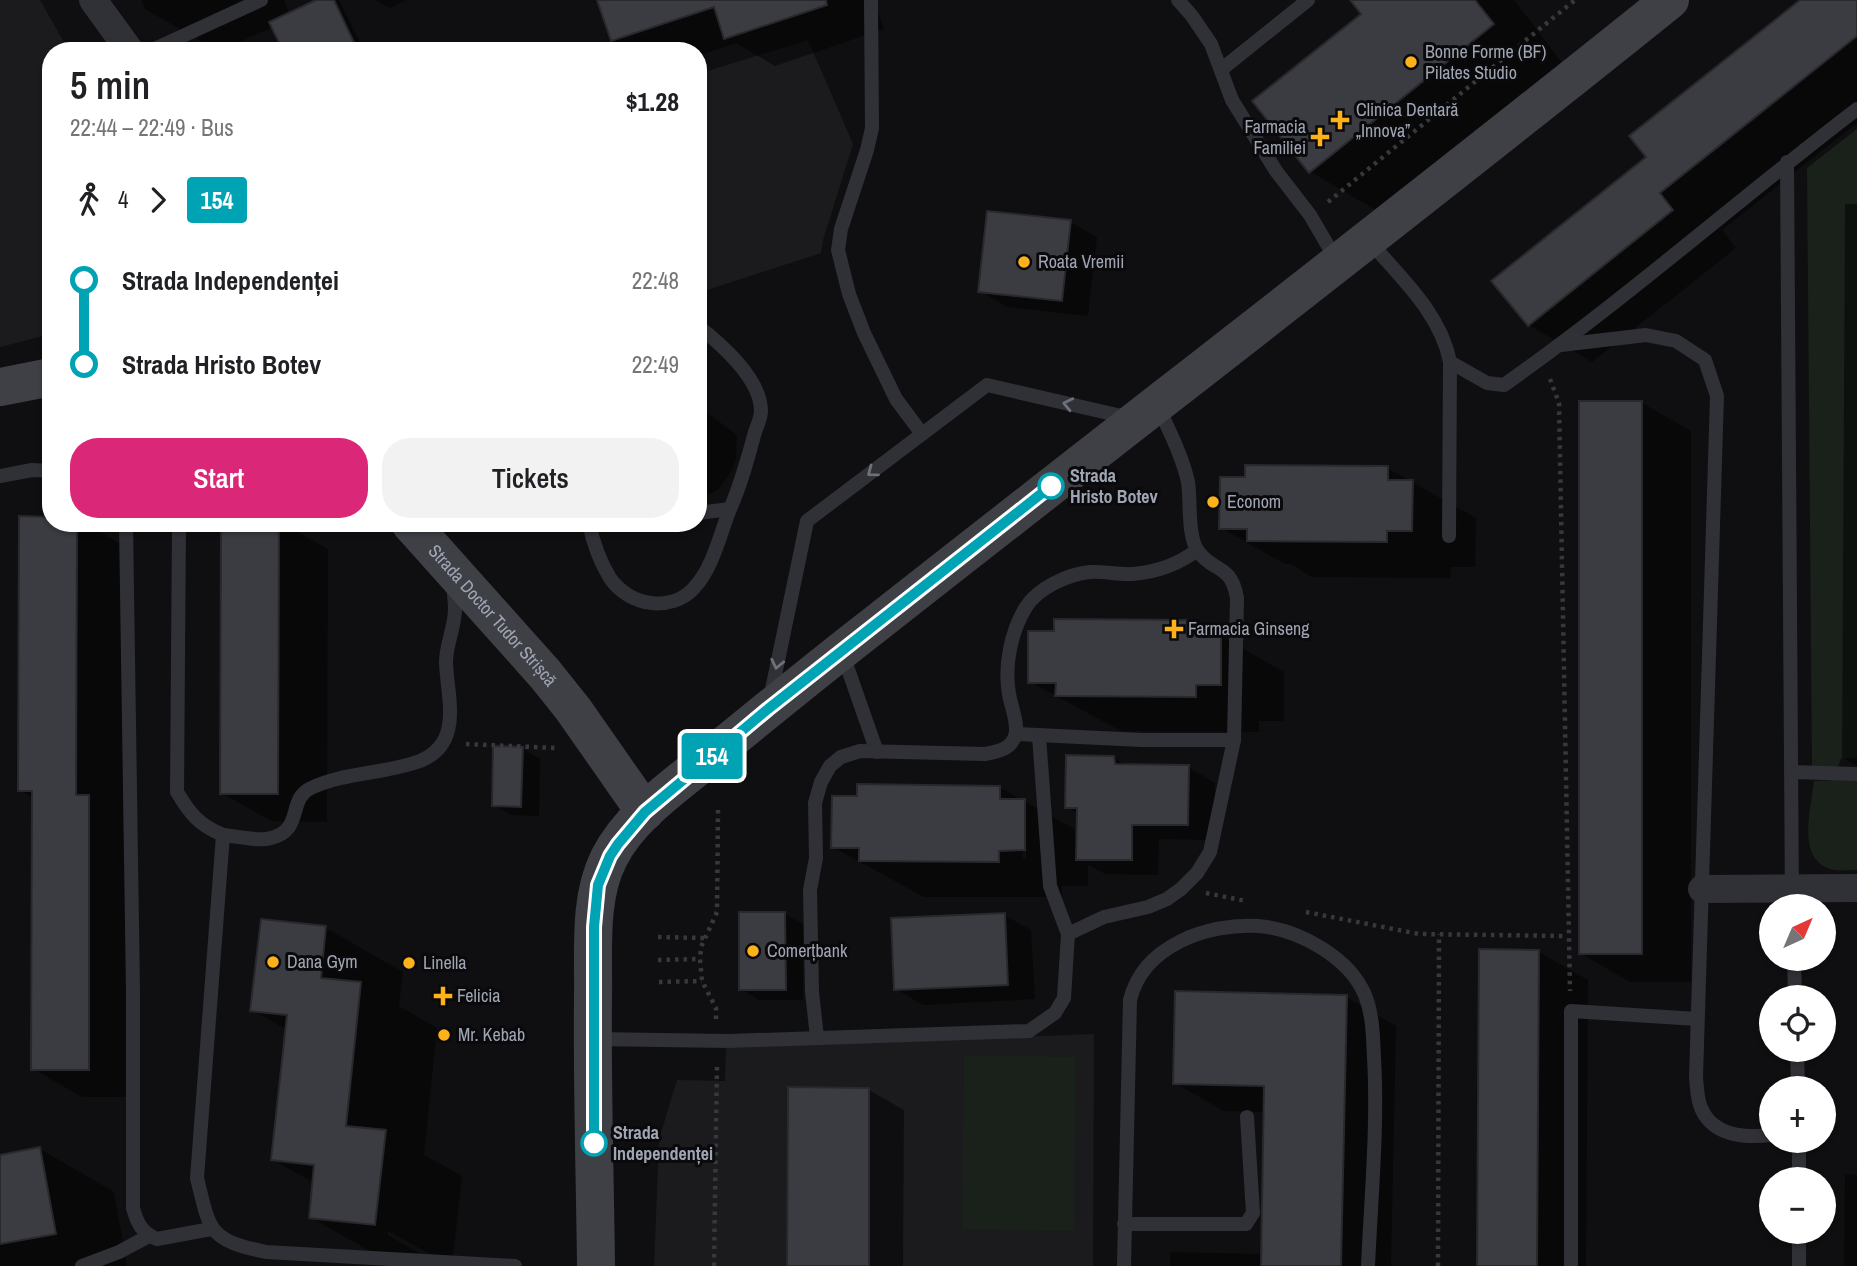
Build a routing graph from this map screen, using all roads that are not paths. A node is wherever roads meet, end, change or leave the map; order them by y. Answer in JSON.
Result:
{"nodes":[{"id":1,"x":93,"y":0,"type":"edge"},
{"id":2,"x":261,"y":0,"type":"edge"},
{"id":3,"x":871,"y":0,"type":"edge"},
{"id":4,"x":1178,"y":0,"type":"edge"},
{"id":5,"x":1308,"y":0,"type":"edge"},
{"id":6,"x":1657,"y":4,"type":"edge"},
{"id":7,"x":123,"y":42,"type":"edge"},
{"id":8,"x":170,"y":42,"type":"edge"},
{"id":9,"x":1222,"y":68,"type":"junction"},
{"id":10,"x":1857,"y":109,"type":"edge"},
{"id":11,"x":1787,"y":162,"type":"junction"},
{"id":12,"x":1368,"y":239,"type":"junction"},
{"id":13,"x":1338,"y":263,"type":"junction"},
{"id":14,"x":707,"y":333,"type":"edge"},
{"id":15,"x":1562,"y":345,"type":"junction"},
{"id":16,"x":1450,"y":362,"type":"junction"},
{"id":17,"x":42,"y":379,"type":"edge"},
{"id":18,"x":0,"y":387,"type":"edge"},
{"id":19,"x":1146,"y":411,"type":"junction"},
{"id":20,"x":922,"y":434,"type":"junction"},
{"id":21,"x":42,"y":471,"type":"edge"},
{"id":22,"x":0,"y":477,"type":"edge"},
{"id":23,"x":730,"y":509,"type":"junction"},
{"id":24,"x":707,"y":512,"type":"edge"},
{"id":25,"x":126,"y":532,"type":"edge"},
{"id":26,"x":179,"y":532,"type":"edge"},
{"id":27,"x":418,"y":532,"type":"edge"},
{"id":28,"x":591,"y":532,"type":"edge"},
{"id":29,"x":1449,"y":536,"type":"dead end"},
{"id":30,"x":1197,"y":550,"type":"junction"},
{"id":31,"x":455,"y":576,"type":"junction"},
{"id":32,"x":842,"y":650,"type":"junction"},
{"id":33,"x":768,"y":709,"type":"junction"},
{"id":34,"x":1017,"y":734,"type":"junction"},
{"id":35,"x":1039,"y":736,"type":"junction"},
{"id":36,"x":1234,"y":740,"type":"junction"},
{"id":37,"x":877,"y":752,"type":"junction"},
{"id":38,"x":1791,"y":772,"type":"junction"},
{"id":39,"x":1857,"y":774,"type":"edge"},
{"id":40,"x":645,"y":812,"type":"junction"},
{"id":41,"x":223,"y":835,"type":"junction"},
{"id":42,"x":1857,"y":888,"type":"edge"},
{"id":43,"x":1702,"y":889,"type":"junction"},
{"id":44,"x":1759,"y":894,"type":"edge"},
{"id":45,"x":1792,"y":894,"type":"edge"},
{"id":46,"x":1814,"y":894,"type":"edge"},
{"id":47,"x":1068,"y":934,"type":"junction"},
{"id":48,"x":1697,"y":1019,"type":"junction"},
{"id":49,"x":817,"y":1037,"type":"junction"},
{"id":50,"x":593,"y":1039,"type":"junction"},
{"id":51,"x":1247,"y":1117,"type":"dead end"},
{"id":52,"x":1759,"y":1136,"type":"edge"},
{"id":53,"x":1124,"y":1224,"type":"junction"},
{"id":54,"x":211,"y":1229,"type":"junction"},
{"id":55,"x":149,"y":1236,"type":"junction"},
{"id":56,"x":1799,"y":1244,"type":"edge"},
{"id":57,"x":82,"y":1266,"type":"edge"},
{"id":58,"x":515,"y":1266,"type":"edge"},
{"id":59,"x":596,"y":1266,"type":"edge"},
{"id":60,"x":1124,"y":1266,"type":"edge"},
{"id":61,"x":1368,"y":1266,"type":"edge"},
{"id":62,"x":1572,"y":1266,"type":"edge"},
{"id":63,"x":1798,"y":1266,"type":"edge"}],
"edges":[{"from":1,"to":7,"type":"street"},
{"from":2,"to":8,"type":"lane"},
{"from":3,"to":20,"type":"lane"},
{"from":4,"to":9,"type":"lane"},
{"from":5,"to":9,"type":"lane"},
{"from":6,"to":12,"type":"main road"},
{"from":9,"to":13,"type":"lane"},
{"from":10,"to":11,"type":"lane"},
{"from":11,"to":15,"type":"lane"},
{"from":11,"to":38,"type":"lane"},
{"from":12,"to":13,"type":"main road"},
{"from":12,"to":16,"type":"lane"},
{"from":13,"to":19,"type":"main road"},
{"from":14,"to":23,"type":"lane"},
{"from":15,"to":16,"type":"lane"},
{"from":15,"to":43,"type":"lane"},
{"from":16,"to":29,"type":"lane"},
{"from":17,"to":18,"type":"main road"},
{"from":19,"to":20,"type":"lane","one_way":true},
{"from":19,"to":30,"type":"lane"},
{"from":19,"to":32,"type":"main road"},
{"from":20,"to":33,"type":"lane","one_way":true},
{"from":21,"to":22,"type":"lane"},
{"from":23,"to":24,"type":"lane"},
{"from":23,"to":28,"type":"lane"},
{"from":25,"to":55,"type":"lane"},
{"from":26,"to":41,"type":"lane"},
{"from":27,"to":31,"type":"main road","name":"Strada Doctor Tudor Strișcă"},
{"from":30,"to":34,"type":"lane"},
{"from":30,"to":36,"type":"lane"},
{"from":31,"to":40,"type":"main road","name":"Strada Doctor Tudor Strișcă"},
{"from":31,"to":41,"type":"lane"},
{"from":32,"to":33,"type":"main road"},
{"from":32,"to":37,"type":"lane"},
{"from":33,"to":40,"type":"main road"},
{"from":34,"to":35,"type":"lane"},
{"from":34,"to":37,"type":"lane"},
{"from":35,"to":36,"type":"lane"},
{"from":35,"to":47,"type":"lane"},
{"from":36,"to":47,"type":"lane"},
{"from":37,"to":49,"type":"lane"},
{"from":38,"to":39,"type":"lane"},
{"from":38,"to":45,"type":"lane"},
{"from":40,"to":50,"type":"main road"},
{"from":41,"to":54,"type":"lane"},
{"from":42,"to":46,"type":"street"},
{"from":43,"to":44,"type":"street"},
{"from":43,"to":48,"type":"lane"},
{"from":47,"to":49,"type":"lane"},
{"from":48,"to":52,"type":"lane"},
{"from":48,"to":62,"type":"lane"},
{"from":49,"to":50,"type":"lane"},
{"from":50,"to":59,"type":"main road"},
{"from":51,"to":53,"type":"lane"},
{"from":53,"to":60,"type":"lane"},
{"from":53,"to":61,"type":"lane"},
{"from":54,"to":55,"type":"lane"},
{"from":54,"to":58,"type":"lane"},
{"from":55,"to":57,"type":"lane"},
{"from":56,"to":63,"type":"lane"}]}
